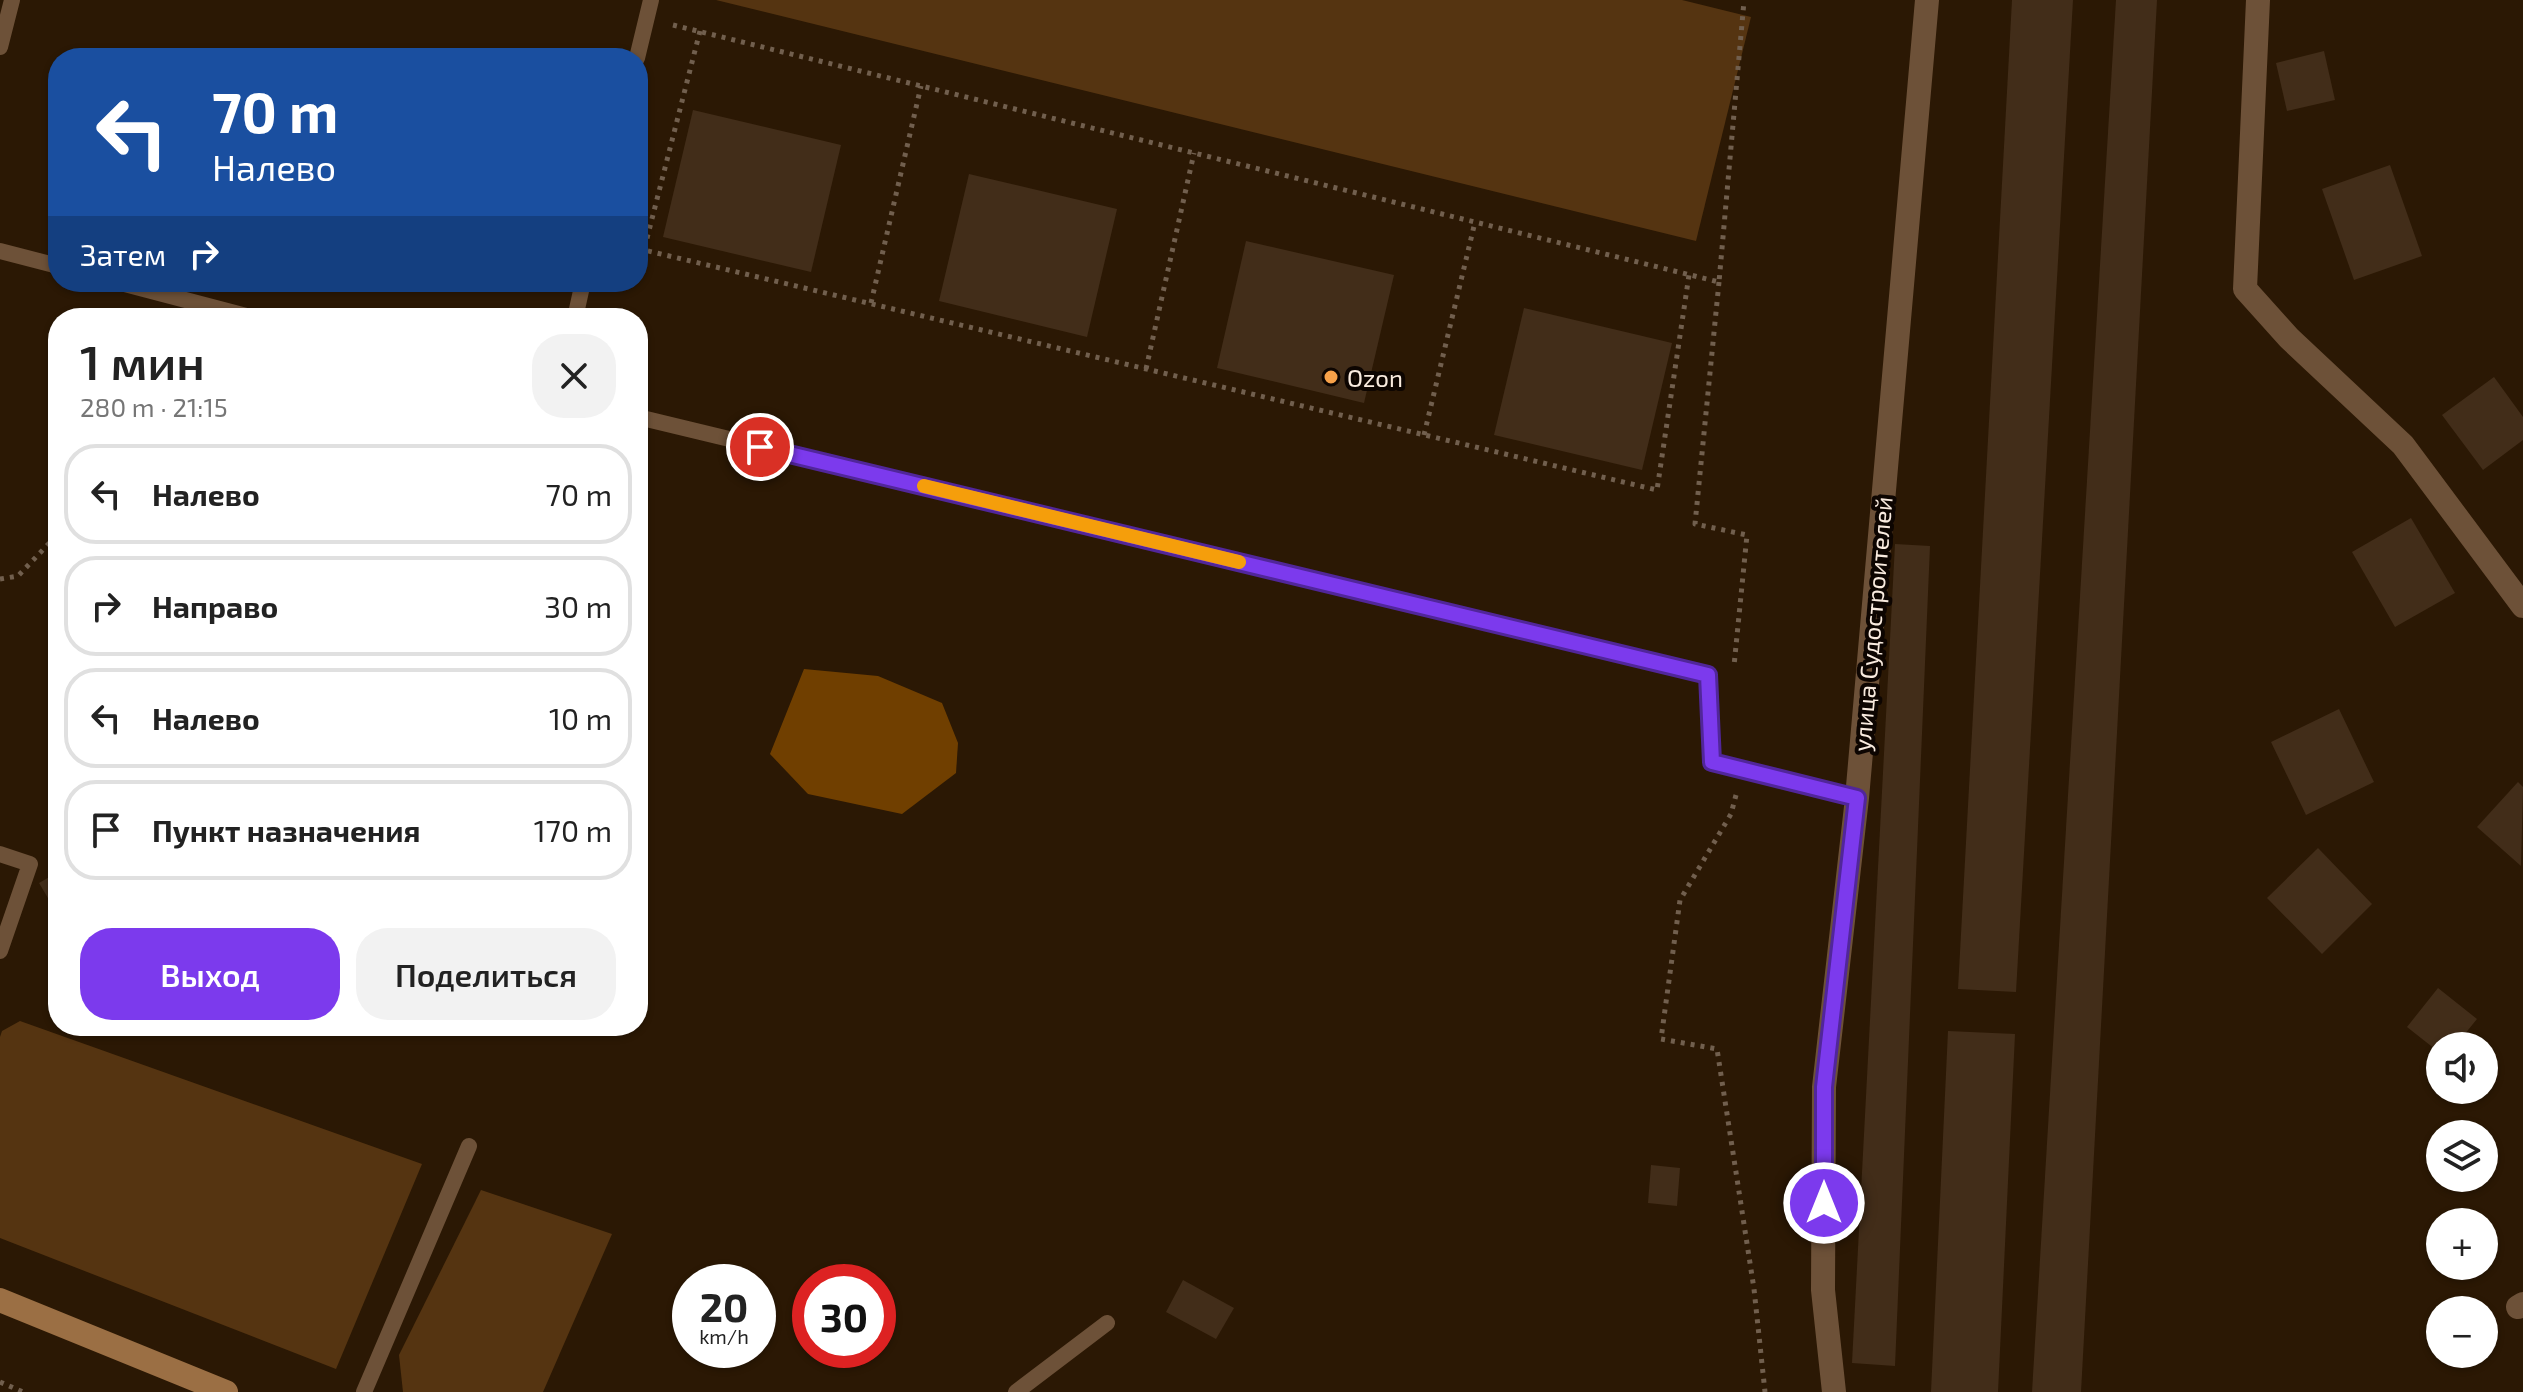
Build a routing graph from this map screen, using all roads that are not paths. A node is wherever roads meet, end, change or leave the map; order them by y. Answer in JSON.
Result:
{"nodes":[{"id":1,"x":12,"y":0,"type":"edge"},
{"id":2,"x":651,"y":0,"type":"edge"},
{"id":3,"x":1927,"y":0,"type":"edge"},
{"id":4,"x":2258,"y":0,"type":"edge"},
{"id":5,"x":0,"y":47,"type":"edge"},
{"id":6,"x":639,"y":48,"type":"edge"},
{"id":7,"x":0,"y":251,"type":"edge"},
{"id":8,"x":48,"y":263,"type":"edge"},
{"id":9,"x":155,"y":292,"type":"edge"},
{"id":10,"x":216,"y":308,"type":"edge"},
{"id":11,"x":648,"y":419,"type":"edge"},
{"id":12,"x":2523,"y":606,"type":"edge"},
{"id":13,"x":1857,"y":798,"type":"junction"},
{"id":14,"x":0,"y":854,"type":"edge"},
{"id":15,"x":0,"y":951,"type":"edge"},
{"id":16,"x":469,"y":1146,"type":"dead end"},
{"id":17,"x":0,"y":1300,"type":"edge"},
{"id":18,"x":1107,"y":1323,"type":"dead end"},
{"id":19,"x":226,"y":1392,"type":"edge"},
{"id":20,"x":364,"y":1392,"type":"edge"},
{"id":21,"x":1016,"y":1392,"type":"edge"},
{"id":22,"x":1834,"y":1392,"type":"edge"}],
"edges":[{"from":1,"to":5,"type":"lane"},
{"from":2,"to":6,"type":"lane"},
{"from":3,"to":13,"type":"street","name":"улица Судостроителей"},
{"from":4,"to":12,"type":"street"},
{"from":7,"to":8,"type":"lane"},
{"from":9,"to":10,"type":"lane"},
{"from":11,"to":13,"type":"lane"},
{"from":13,"to":22,"type":"street","name":"улица Судостроителей"},
{"from":14,"to":15,"type":"lane"},
{"from":16,"to":20,"type":"lane"},
{"from":17,"to":19,"type":"main road"},
{"from":18,"to":21,"type":"lane"}]}
